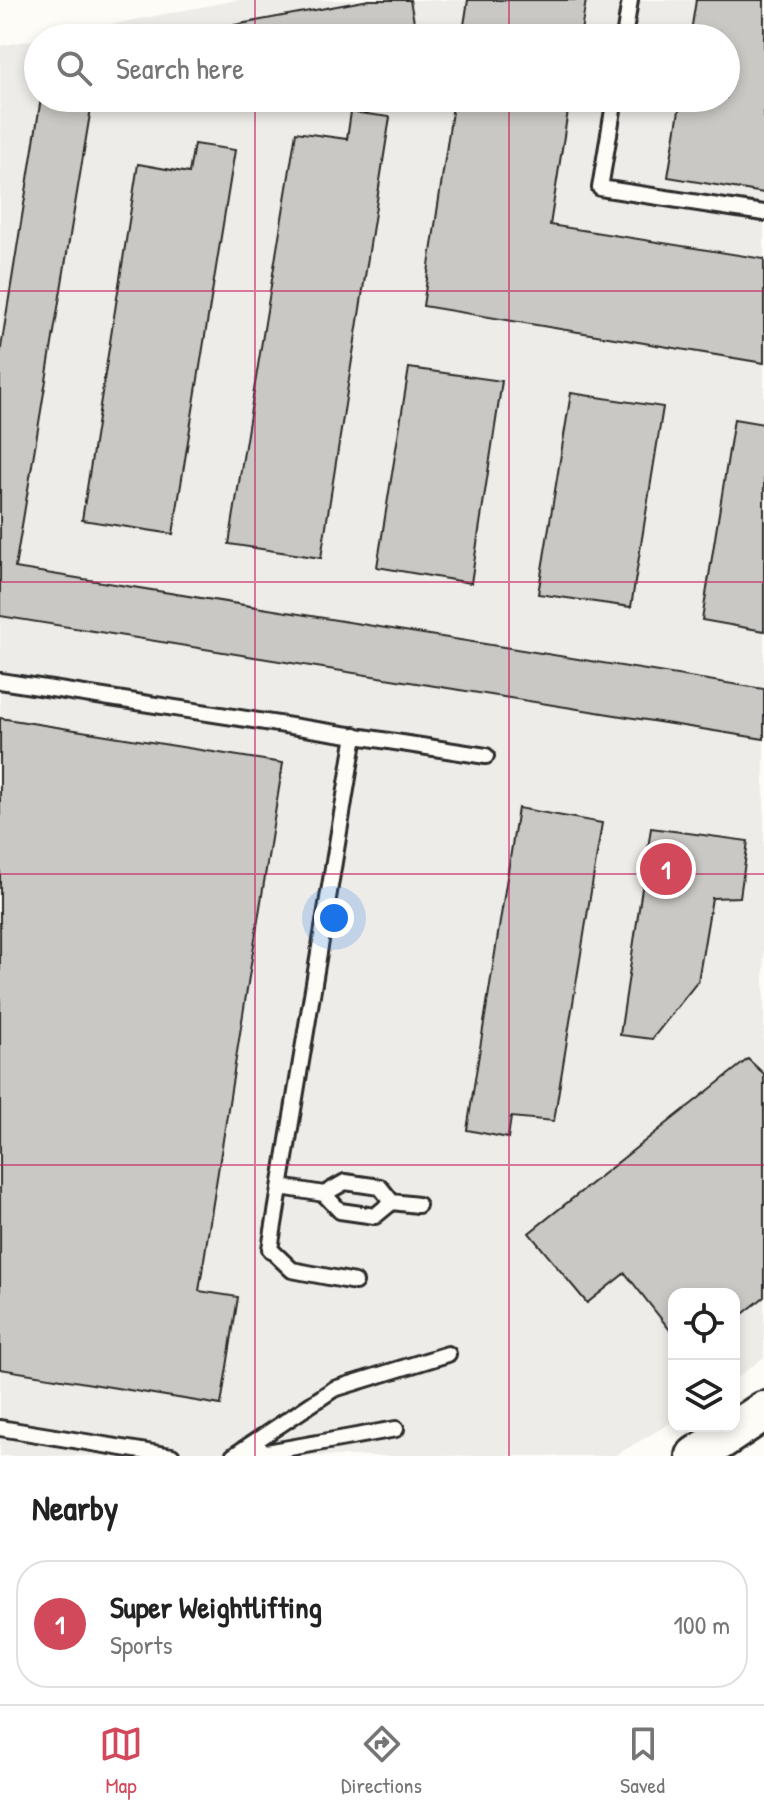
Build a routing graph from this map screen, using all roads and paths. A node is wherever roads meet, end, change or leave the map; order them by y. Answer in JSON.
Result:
{"nodes":[{"id":1,"x":630,"y":0,"type":"edge"},
{"id":2,"x":626,"y":24,"type":"edge"},
{"id":3,"x":613,"y":112,"type":"edge"},
{"id":4,"x":764,"y":213,"type":"edge"},
{"id":5,"x":0,"y":681,"type":"edge"},
{"id":6,"x":355,"y":735,"type":"junction"},
{"id":7,"x":486,"y":756,"type":"dead end"},
{"id":8,"x":281,"y":1187,"type":"junction"},
{"id":9,"x":324,"y":1194,"type":"junction"},
{"id":10,"x":392,"y":1202,"type":"junction"},
{"id":11,"x":418,"y":1205,"type":"dead end"},
{"id":12,"x":355,"y":1282,"type":"dead end"},
{"id":13,"x":448,"y":1354,"type":"dead end"},
{"id":14,"x":764,"y":1411,"type":"edge"},
{"id":15,"x":0,"y":1428,"type":"edge"},
{"id":16,"x":396,"y":1429,"type":"dead end"},
{"id":17,"x":249,"y":1446,"type":"junction"},
{"id":18,"x":172,"y":1456,"type":"edge"},
{"id":19,"x":233,"y":1456,"type":"edge"},
{"id":20,"x":696,"y":1456,"type":"edge"}],
"edges":[{"from":1,"to":2,"type":"lane"},
{"from":3,"to":4,"type":"lane"},
{"from":5,"to":6,"type":"lane"},
{"from":6,"to":7,"type":"lane"},
{"from":6,"to":8,"type":"lane"},
{"from":8,"to":9,"type":"lane"},
{"from":8,"to":12,"type":"lane"},
{"from":9,"to":10,"type":"lane"},
{"from":9,"to":10,"type":"lane"},
{"from":10,"to":11,"type":"lane"},
{"from":13,"to":17,"type":"lane"},
{"from":14,"to":20,"type":"main road"},
{"from":15,"to":18,"type":"lane"},
{"from":16,"to":17,"type":"lane"},
{"from":17,"to":19,"type":"lane"}]}
